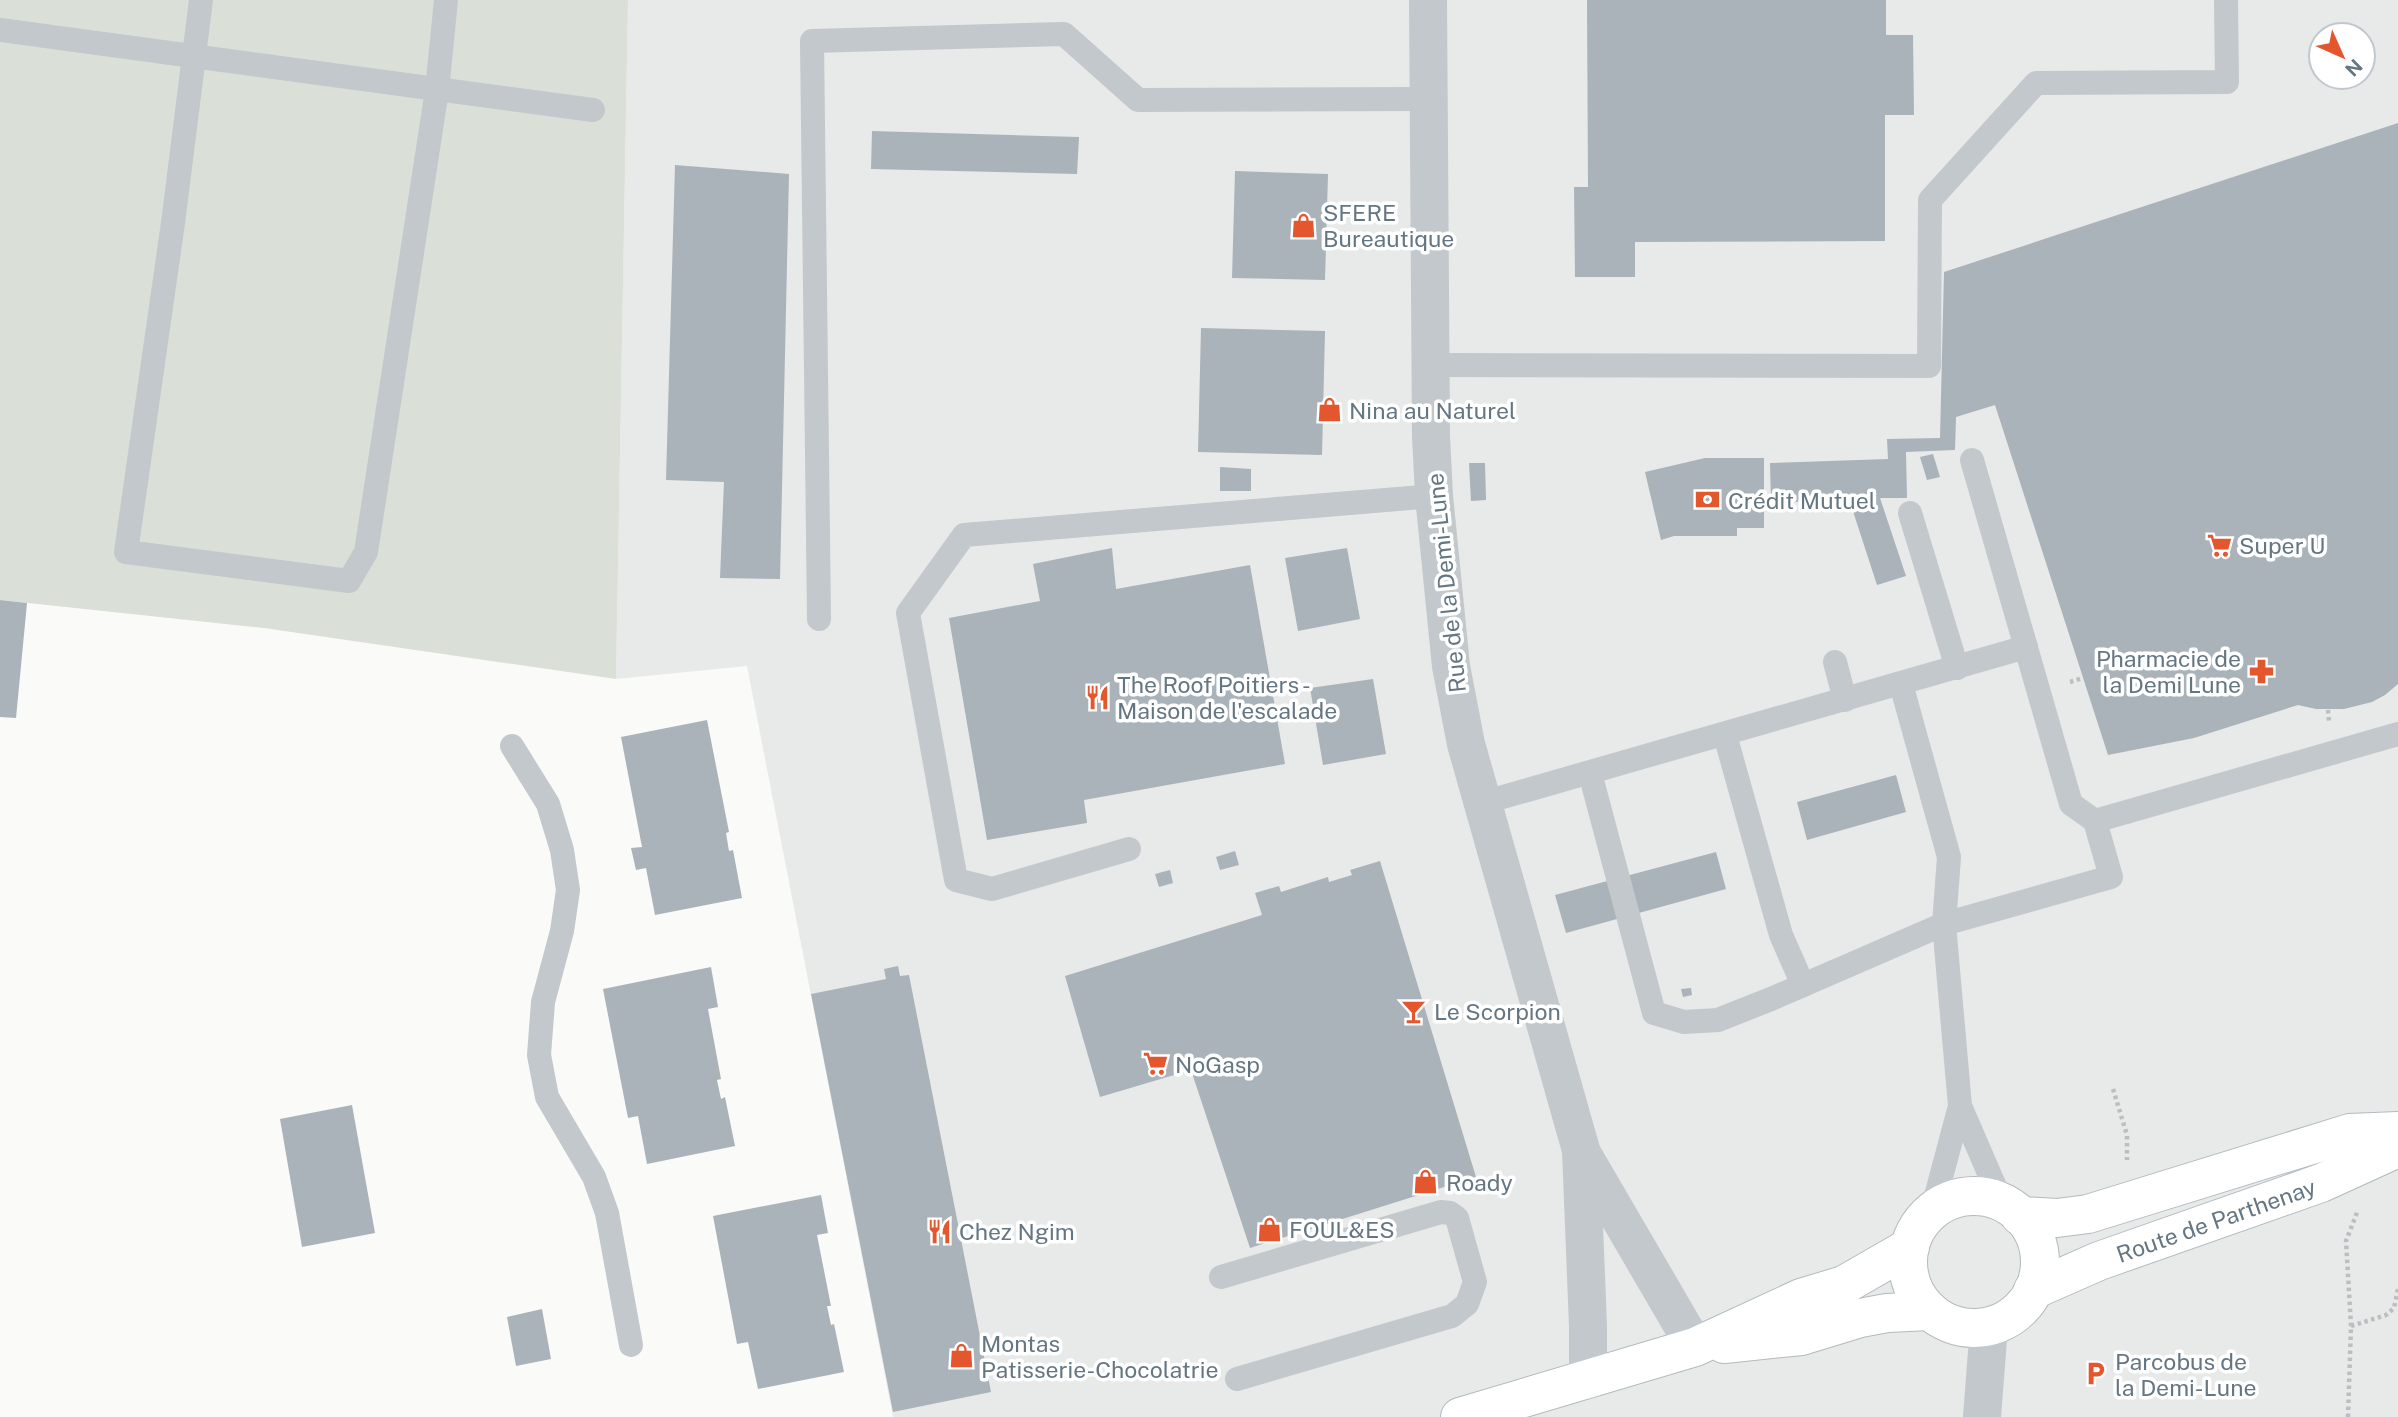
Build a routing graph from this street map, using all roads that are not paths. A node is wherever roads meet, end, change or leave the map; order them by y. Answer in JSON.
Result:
{"nodes":[{"id":1,"x":201,"y":0,"type":"edge"},
{"id":2,"x":446,"y":0,"type":"edge"},
{"id":3,"x":1428,"y":0,"type":"edge"},
{"id":4,"x":2226,"y":0,"type":"edge"},
{"id":5,"x":0,"y":30,"type":"edge"},
{"id":6,"x":194,"y":55,"type":"junction"},
{"id":7,"x":437,"y":90,"type":"junction"},
{"id":8,"x":1429,"y":99,"type":"junction"},
{"id":9,"x":593,"y":110,"type":"dead end"},
{"id":10,"x":1431,"y":365,"type":"junction"},
{"id":11,"x":1972,"y":460,"type":"dead end"},
{"id":12,"x":1434,"y":496,"type":"junction"},
{"id":13,"x":1910,"y":513,"type":"dead end"},
{"id":14,"x":819,"y":619,"type":"dead end"},
{"id":15,"x":2026,"y":647,"type":"junction"},
{"id":16,"x":1835,"y":662,"type":"dead end"},
{"id":17,"x":1957,"y":668,"type":"junction"},
{"id":18,"x":1901,"y":684,"type":"junction"},
{"id":19,"x":1845,"y":700,"type":"junction"},
{"id":20,"x":2398,"y":734,"type":"edge"},
{"id":21,"x":1725,"y":735,"type":"junction"},
{"id":22,"x":512,"y":746,"type":"dead end"},
{"id":23,"x":1590,"y":773,"type":"junction"},
{"id":24,"x":1482,"y":803,"type":"junction"},
{"id":25,"x":2095,"y":821,"type":"junction"},
{"id":26,"x":1129,"y":849,"type":"dead end"},
{"id":27,"x":1944,"y":924,"type":"junction"},
{"id":28,"x":1803,"y":985,"type":"junction"},
{"id":29,"x":1960,"y":1106,"type":"junction"},
{"id":30,"x":2398,"y":1131,"type":"edge"},
{"id":31,"x":2398,"y":1148,"type":"edge"},
{"id":32,"x":1581,"y":1150,"type":"junction"},
{"id":33,"x":2011,"y":1209,"type":"junction"},
{"id":34,"x":1932,"y":1211,"type":"junction"},
{"id":35,"x":1910,"y":1247,"type":"junction"},
{"id":36,"x":1221,"y":1277,"type":"dead end"},
{"id":37,"x":2033,"y":1290,"type":"junction"},
{"id":38,"x":1930,"y":1311,"type":"junction"},
{"id":39,"x":1989,"y":1326,"type":"junction"},
{"id":40,"x":631,"y":1345,"type":"dead end"},
{"id":41,"x":1695,"y":1346,"type":"junction"},
{"id":42,"x":1237,"y":1379,"type":"dead end"},
{"id":43,"x":1588,"y":1380,"type":"junction"},
{"id":44,"x":1460,"y":1417,"type":"edge"},
{"id":45,"x":1982,"y":1417,"type":"edge"}],
"edges":[{"from":1,"to":6,"type":"lane"},
{"from":2,"to":7,"type":"lane"},
{"from":3,"to":8,"type":"street","name":"Rue de la Demi-Lune"},
{"from":4,"to":10,"type":"lane"},
{"from":5,"to":6,"type":"lane"},
{"from":6,"to":7,"type":"lane"},
{"from":6,"to":7,"type":"lane"},
{"from":7,"to":9,"type":"lane"},
{"from":8,"to":10,"type":"street","name":"Rue de la Demi-Lune"},
{"from":8,"to":14,"type":"lane"},
{"from":10,"to":12,"type":"street","name":"Rue de la Demi-Lune"},
{"from":11,"to":15,"type":"lane"},
{"from":12,"to":24,"type":"street","name":"Rue de la Demi-Lune"},
{"from":12,"to":26,"type":"lane"},
{"from":13,"to":17,"type":"lane"},
{"from":15,"to":17,"type":"lane"},
{"from":15,"to":25,"type":"lane"},
{"from":16,"to":19,"type":"lane"},
{"from":17,"to":18,"type":"lane"},
{"from":18,"to":19,"type":"lane"},
{"from":18,"to":27,"type":"lane"},
{"from":19,"to":21,"type":"lane"},
{"from":20,"to":25,"type":"lane"},
{"from":21,"to":23,"type":"lane"},
{"from":21,"to":28,"type":"lane"},
{"from":22,"to":40,"type":"lane"},
{"from":23,"to":24,"type":"lane"},
{"from":23,"to":28,"type":"lane"},
{"from":24,"to":32,"type":"street","name":"Rue de la Demi-Lune"},
{"from":25,"to":27,"type":"lane"},
{"from":27,"to":28,"type":"lane"},
{"from":27,"to":29,"type":"lane"},
{"from":29,"to":33,"type":"lane"},
{"from":29,"to":34,"type":"lane"},
{"from":30,"to":33,"type":"main road","name":"Route de Parthenay"},
{"from":31,"to":37,"type":"main road","name":"Route de Parthenay"},
{"from":32,"to":41,"type":"street","name":"Rue de la Demi-Lune"},
{"from":32,"to":43,"type":"street","name":"Rue de la Demi-Lune"},
{"from":33,"to":34,"type":"main road"},
{"from":33,"to":37,"type":"main road"},
{"from":34,"to":35,"type":"main road"},
{"from":35,"to":38,"type":"main road"},
{"from":35,"to":41,"type":"main road"},
{"from":36,"to":42,"type":"lane"},
{"from":37,"to":39,"type":"main road"},
{"from":38,"to":39,"type":"main road"},
{"from":38,"to":41,"type":"main road"},
{"from":39,"to":45,"type":"street"},
{"from":41,"to":43,"type":"main road"},
{"from":43,"to":44,"type":"main road"}]}
